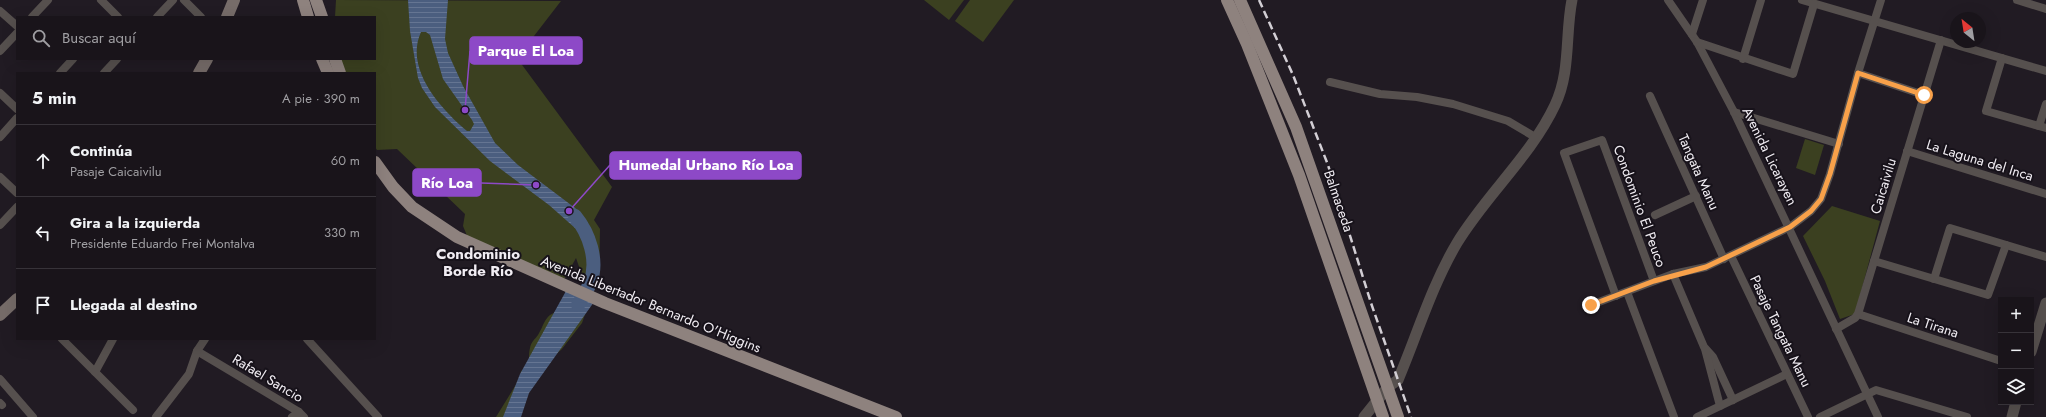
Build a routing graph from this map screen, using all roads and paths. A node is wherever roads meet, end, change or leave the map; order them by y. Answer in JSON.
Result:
{"nodes":[{"id":1,"x":48,"y":0,"type":"edge"},
{"id":2,"x":101,"y":0,"type":"edge"},
{"id":3,"x":173,"y":0,"type":"edge"},
{"id":4,"x":184,"y":0,"type":"edge"},
{"id":5,"x":234,"y":0,"type":"edge"},
{"id":6,"x":303,"y":0,"type":"edge"},
{"id":7,"x":316,"y":0,"type":"edge"},
{"id":8,"x":1227,"y":0,"type":"edge"},
{"id":9,"x":1240,"y":0,"type":"edge"},
{"id":10,"x":1572,"y":0,"type":"edge"},
{"id":11,"x":1668,"y":0,"type":"edge"},
{"id":12,"x":1703,"y":0,"type":"edge"},
{"id":13,"x":1761,"y":0,"type":"edge"},
{"id":14,"x":1802,"y":0,"type":"edge"},
{"id":15,"x":1881,"y":0,"type":"edge"},
{"id":16,"x":2022,"y":1,"type":"edge"},
{"id":17,"x":1814,"y":4,"type":"junction"},
{"id":18,"x":2046,"y":9,"type":"edge"},
{"id":19,"x":0,"y":11,"type":"edge"},
{"id":20,"x":33,"y":16,"type":"edge"},
{"id":21,"x":114,"y":16,"type":"edge"},
{"id":22,"x":158,"y":16,"type":"edge"},
{"id":23,"x":201,"y":16,"type":"edge"},
{"id":24,"x":227,"y":16,"type":"edge"},
{"id":25,"x":308,"y":16,"type":"edge"},
{"id":26,"x":322,"y":16,"type":"edge"},
{"id":27,"x":1873,"y":21,"type":"junction"},
{"id":28,"x":16,"y":25,"type":"edge"},
{"id":29,"x":16,"y":34,"type":"edge"},
{"id":30,"x":1692,"y":34,"type":"junction"},
{"id":31,"x":1941,"y":40,"type":"junction"},
{"id":32,"x":1697,"y":42,"type":"junction"},
{"id":33,"x":0,"y":51,"type":"edge"},
{"id":34,"x":2002,"y":58,"type":"junction"},
{"id":35,"x":1743,"y":59,"type":"junction"},
{"id":36,"x":72,"y":60,"type":"edge"},
{"id":37,"x":116,"y":60,"type":"edge"},
{"id":38,"x":206,"y":60,"type":"edge"},
{"id":39,"x":322,"y":60,"type":"edge"},
{"id":40,"x":336,"y":60,"type":"edge"},
{"id":41,"x":2046,"y":71,"type":"edge"},
{"id":42,"x":62,"y":72,"type":"edge"},
{"id":43,"x":105,"y":72,"type":"edge"},
{"id":44,"x":200,"y":72,"type":"edge"},
{"id":45,"x":328,"y":72,"type":"edge"},
{"id":46,"x":340,"y":72,"type":"edge"},
{"id":47,"x":1858,"y":73,"type":"junction"},
{"id":48,"x":1330,"y":82,"type":"dead end"},
{"id":49,"x":0,"y":93,"type":"edge"},
{"id":50,"x":1924,"y":95,"type":"junction"},
{"id":51,"x":1650,"y":96,"type":"dead end"},
{"id":52,"x":2046,"y":104,"type":"edge"},
{"id":53,"x":16,"y":108,"type":"edge"},
{"id":54,"x":1734,"y":112,"type":"junction"},
{"id":55,"x":16,"y":119,"type":"edge"},
{"id":56,"x":2043,"y":127,"type":"edge"},
{"id":57,"x":0,"y":137,"type":"edge"},
{"id":58,"x":1535,"y":137,"type":"junction"},
{"id":59,"x":1839,"y":144,"type":"junction"},
{"id":60,"x":1907,"y":151,"type":"junction"},
{"id":61,"x":376,"y":163,"type":"edge"},
{"id":62,"x":0,"y":177,"type":"edge"},
{"id":63,"x":16,"y":192,"type":"edge"},
{"id":64,"x":2046,"y":194,"type":"edge"},
{"id":65,"x":1696,"y":196,"type":"junction"},
{"id":66,"x":16,"y":208,"type":"edge"},
{"id":67,"x":1655,"y":215,"type":"dead end"},
{"id":68,"x":0,"y":225,"type":"edge"},
{"id":69,"x":1790,"y":227,"type":"junction"},
{"id":70,"x":2006,"y":245,"type":"junction"},
{"id":71,"x":1727,"y":257,"type":"junction"},
{"id":72,"x":2046,"y":257,"type":"edge"},
{"id":73,"x":1874,"y":261,"type":"junction"},
{"id":74,"x":1674,"y":274,"type":"junction"},
{"id":75,"x":1934,"y":279,"type":"junction"},
{"id":76,"x":1654,"y":281,"type":"junction"},
{"id":77,"x":1627,"y":292,"type":"junction"},
{"id":78,"x":1616,"y":296,"type":"junction"},
{"id":79,"x":16,"y":300,"type":"edge"},
{"id":80,"x":2046,"y":303,"type":"edge"},
{"id":81,"x":1591,"y":305,"type":"dead end"},
{"id":82,"x":1858,"y":314,"type":"junction"},
{"id":83,"x":0,"y":315,"type":"edge"},
{"id":84,"x":1836,"y":329,"type":"junction"},
{"id":85,"x":63,"y":340,"type":"edge"},
{"id":86,"x":112,"y":340,"type":"edge"},
{"id":87,"x":204,"y":340,"type":"edge"},
{"id":88,"x":309,"y":340,"type":"edge"},
{"id":89,"x":2034,"y":342,"type":"edge"},
{"id":90,"x":1704,"y":347,"type":"junction"},
{"id":91,"x":197,"y":351,"type":"junction"},
{"id":92,"x":1998,"y":360,"type":"edge"},
{"id":93,"x":95,"y":372,"type":"junction"},
{"id":94,"x":1787,"y":374,"type":"junction"},
{"id":95,"x":0,"y":380,"type":"edge"},
{"id":96,"x":1388,"y":387,"type":"junction"},
{"id":97,"x":1867,"y":394,"type":"junction"},
{"id":98,"x":1377,"y":400,"type":"junction"},
{"id":99,"x":1733,"y":400,"type":"junction"},
{"id":100,"x":2015,"y":405,"type":"edge"},
{"id":101,"x":1720,"y":406,"type":"junction"},
{"id":102,"x":133,"y":410,"type":"dead end"},
{"id":103,"x":1945,"y":414,"type":"edge"},
{"id":104,"x":298,"y":415,"type":"edge"},
{"id":105,"x":33,"y":417,"type":"edge"},
{"id":106,"x":156,"y":417,"type":"edge"},
{"id":107,"x":378,"y":417,"type":"edge"},
{"id":108,"x":896,"y":417,"type":"edge"},
{"id":109,"x":1364,"y":417,"type":"edge"},
{"id":110,"x":1383,"y":417,"type":"edge"},
{"id":111,"x":1398,"y":417,"type":"edge"},
{"id":112,"x":1674,"y":417,"type":"edge"},
{"id":113,"x":1697,"y":417,"type":"edge"},
{"id":114,"x":1808,"y":417,"type":"edge"},
{"id":115,"x":1820,"y":417,"type":"edge"},
{"id":116,"x":1878,"y":417,"type":"edge"},
{"id":117,"x":1967,"y":417,"type":"edge"},
{"id":118,"x":2012,"y":417,"type":"edge"}],
"edges":[{"from":1,"to":20,"type":"street"},
{"from":2,"to":21,"type":"street"},
{"from":3,"to":22,"type":"street"},
{"from":4,"to":23,"type":"street"},
{"from":5,"to":24,"type":"main road"},
{"from":6,"to":25,"type":"main road"},
{"from":7,"to":26,"type":"main road"},
{"from":8,"to":98,"type":"main road","name":"Balmaceda"},
{"from":9,"to":96,"type":"main road","name":"Balmaceda"},
{"from":10,"to":58,"type":"street"},
{"from":11,"to":30,"type":"street","name":"Avenida Licarayen"},
{"from":12,"to":30,"type":"street"},
{"from":13,"to":35,"type":"street"},
{"from":14,"to":17,"type":"street"},
{"from":15,"to":27,"type":"street"},
{"from":16,"to":18,"type":"street"},
{"from":17,"to":27,"type":"street"},
{"from":17,"to":35,"type":"street"},
{"from":19,"to":28,"type":"street"},
{"from":27,"to":31,"type":"street"},
{"from":27,"to":47,"type":"street"},
{"from":29,"to":33,"type":"street"},
{"from":30,"to":32,"type":"street","name":"Avenida Licarayen"},
{"from":31,"to":34,"type":"street"},
{"from":31,"to":50,"type":"street","name":"Caicaivilu"},
{"from":32,"to":35,"type":"street"},
{"from":32,"to":54,"type":"street","name":"Avenida Licarayen"},
{"from":34,"to":41,"type":"street"},
{"from":34,"to":56,"type":"street"},
{"from":36,"to":42,"type":"street"},
{"from":37,"to":43,"type":"street"},
{"from":38,"to":44,"type":"main road"},
{"from":39,"to":45,"type":"main road"},
{"from":40,"to":46,"type":"main road"},
{"from":47,"to":50,"type":"street"},
{"from":47,"to":59,"type":"street"},
{"from":48,"to":58,"type":"street"},
{"from":49,"to":53,"type":"street"},
{"from":50,"to":60,"type":"street","name":"Caicaivilu"},
{"from":51,"to":65,"type":"street","name":"Tangata Manu"},
{"from":52,"to":56,"type":"street"},
{"from":54,"to":59,"type":"street"},
{"from":54,"to":69,"type":"street","name":"Avenida Licarayen"},
{"from":55,"to":57,"type":"street"},
{"from":58,"to":96,"type":"street"},
{"from":59,"to":69,"type":"street"},
{"from":60,"to":64,"type":"street","name":"La Laguna del Inca"},
{"from":60,"to":73,"type":"street","name":"Caicaivilu"},
{"from":61,"to":108,"type":"main road","name":"Avenida Libertador Bernardo O'Higgins"},
{"from":62,"to":63,"type":"street"},
{"from":65,"to":67,"type":"street"},
{"from":65,"to":71,"type":"street","name":"Tangata Manu"},
{"from":66,"to":68,"type":"street"},
{"from":69,"to":71,"type":"street"},
{"from":69,"to":84,"type":"street","name":"Avenida Licarayen"},
{"from":70,"to":72,"type":"street"},
{"from":70,"to":75,"type":"street"},
{"from":70,"to":75,"type":"street"},
{"from":71,"to":74,"type":"street"},
{"from":71,"to":94,"type":"street","name":"Pasaje Tangata Manu"},
{"from":73,"to":75,"type":"street"},
{"from":73,"to":82,"type":"street","name":"Caicaivilu"},
{"from":74,"to":76,"type":"street"},
{"from":74,"to":90,"type":"street"},
{"from":76,"to":77,"type":"street"},
{"from":76,"to":78,"type":"street","name":"Condominio El Peuco"},
{"from":77,"to":78,"type":"street"},
{"from":77,"to":112,"type":"street"},
{"from":78,"to":81,"type":"street"},
{"from":79,"to":83,"type":"main road"},
{"from":80,"to":89,"type":"street"},
{"from":82,"to":84,"type":"street"},
{"from":82,"to":92,"type":"street","name":"La Tirana"},
{"from":84,"to":97,"type":"street","name":"Avenida Licarayen"},
{"from":85,"to":93,"type":"street"},
{"from":86,"to":93,"type":"street"},
{"from":87,"to":91,"type":"street"},
{"from":88,"to":107,"type":"street"},
{"from":90,"to":99,"type":"street"},
{"from":90,"to":101,"type":"street"},
{"from":91,"to":104,"type":"street","name":"Rafael Sancio"},
{"from":91,"to":106,"type":"street"},
{"from":93,"to":102,"type":"street"},
{"from":94,"to":99,"type":"street"},
{"from":94,"to":114,"type":"street","name":"Pasaje Tangata Manu"},
{"from":95,"to":105,"type":"street"},
{"from":96,"to":98,"type":"street"},
{"from":96,"to":111,"type":"main road","name":"Balmaceda"},
{"from":97,"to":103,"type":"street"},
{"from":97,"to":115,"type":"street"},
{"from":97,"to":116,"type":"street","name":"Avenida Licarayen"},
{"from":98,"to":109,"type":"street"},
{"from":98,"to":110,"type":"main road","name":"Balmaceda"},
{"from":99,"to":101,"type":"street"},
{"from":100,"to":118,"type":"street"},
{"from":101,"to":113,"type":"street"},
{"from":103,"to":117,"type":"street"}]}
